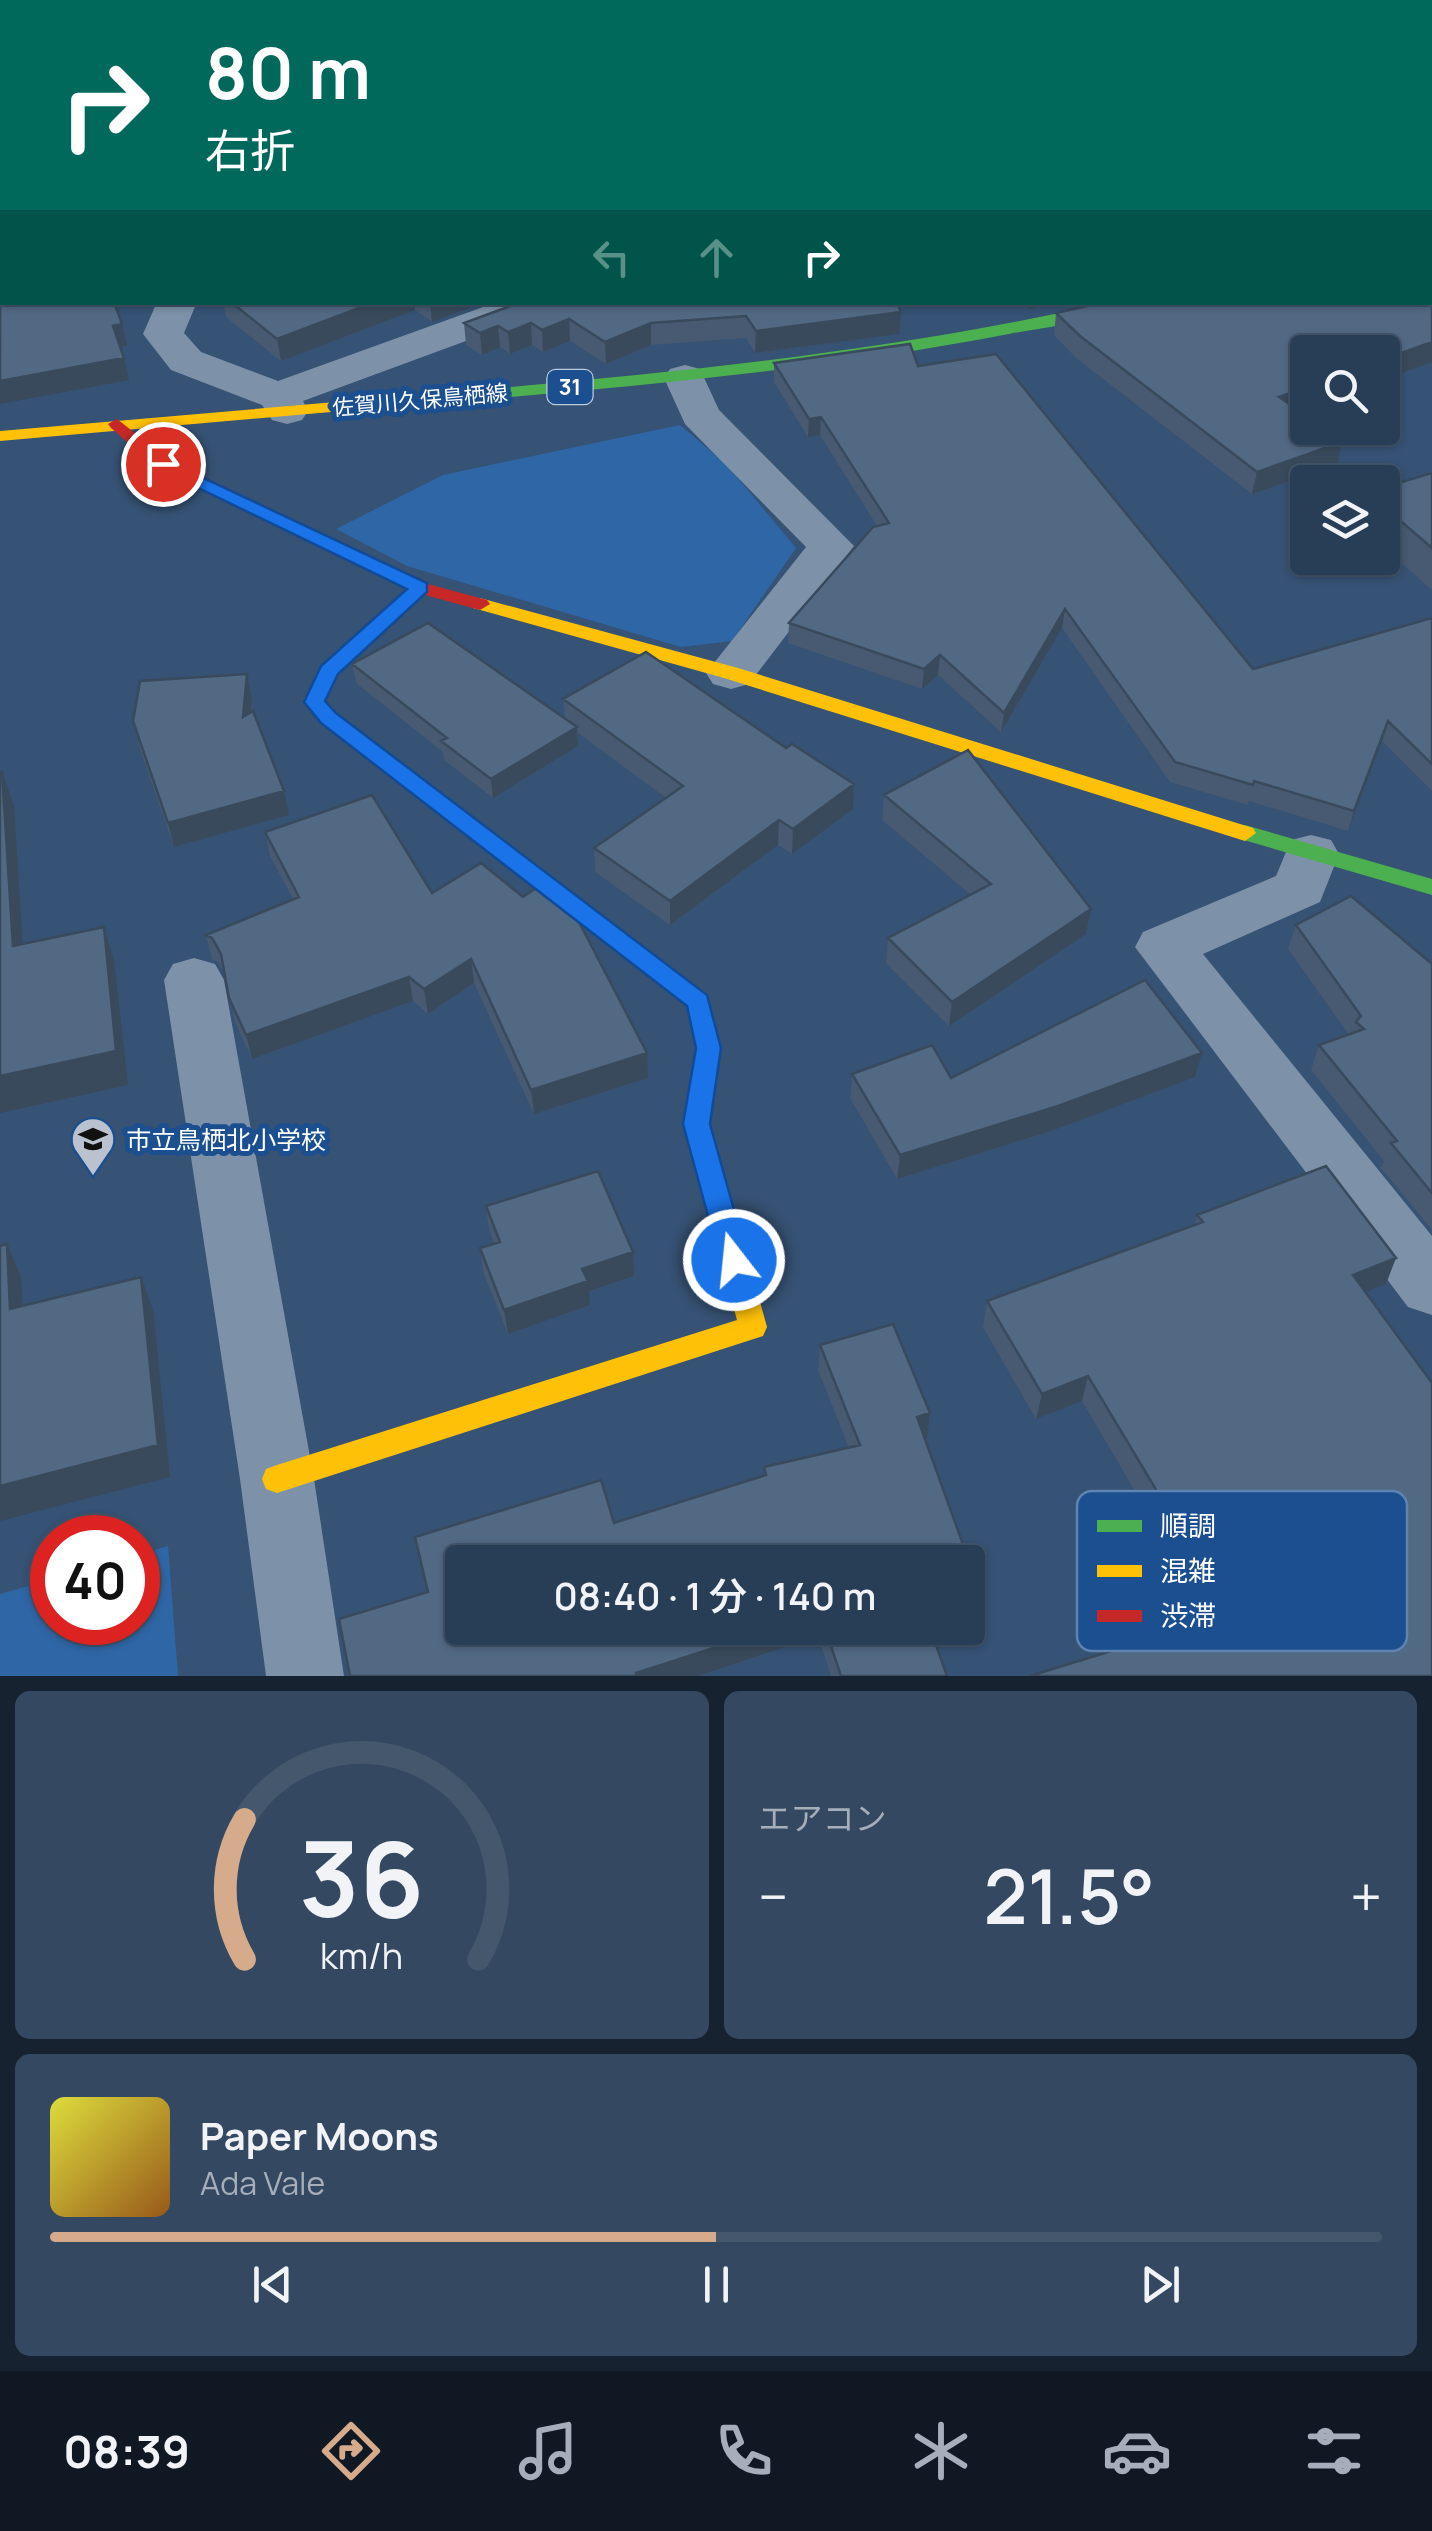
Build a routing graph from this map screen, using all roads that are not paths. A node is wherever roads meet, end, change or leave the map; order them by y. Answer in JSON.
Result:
{"nodes":[{"id":1,"x":176,"y":305,"type":"edge"},
{"id":2,"x":528,"y":305,"type":"edge"},
{"id":3,"x":1123,"y":305,"type":"edge"},
{"id":4,"x":686,"y":378,"type":"junction"},
{"id":5,"x":282,"y":403,"type":"junction"},
{"id":6,"x":117,"y":424,"type":"junction"},
{"id":7,"x":0,"y":436,"type":"edge"},
{"id":8,"x":420,"y":588,"type":"junction"},
{"id":9,"x":731,"y":673,"type":"junction"},
{"id":10,"x":1312,"y":854,"type":"junction"},
{"id":11,"x":1432,"y":887,"type":"edge"},
{"id":12,"x":194,"y":980,"type":"dead end"},
{"id":13,"x":1432,"y":1286,"type":"edge"},
{"id":14,"x":277,"y":1479,"type":"junction"},
{"id":15,"x":305,"y":1676,"type":"edge"}],
"edges":[{"from":1,"to":5,"type":"street"},
{"from":2,"to":5,"type":"street"},
{"from":3,"to":4,"type":"street","name":"佐賀川久保鳥栖線","number":"31"},
{"from":4,"to":5,"type":"street","name":"佐賀川久保鳥栖線","number":"31"},
{"from":4,"to":9,"type":"street"},
{"from":5,"to":6,"type":"street","name":"佐賀川久保鳥栖線","number":"31"},
{"from":6,"to":7,"type":"street","name":"佐賀川久保鳥栖線","number":"31"},
{"from":6,"to":8,"type":"street"},
{"from":8,"to":9,"type":"street"},
{"from":8,"to":14,"type":"street"},
{"from":9,"to":10,"type":"street"},
{"from":10,"to":11,"type":"street"},
{"from":10,"to":13,"type":"street"},
{"from":12,"to":14,"type":"street"},
{"from":14,"to":15,"type":"street"}]}
